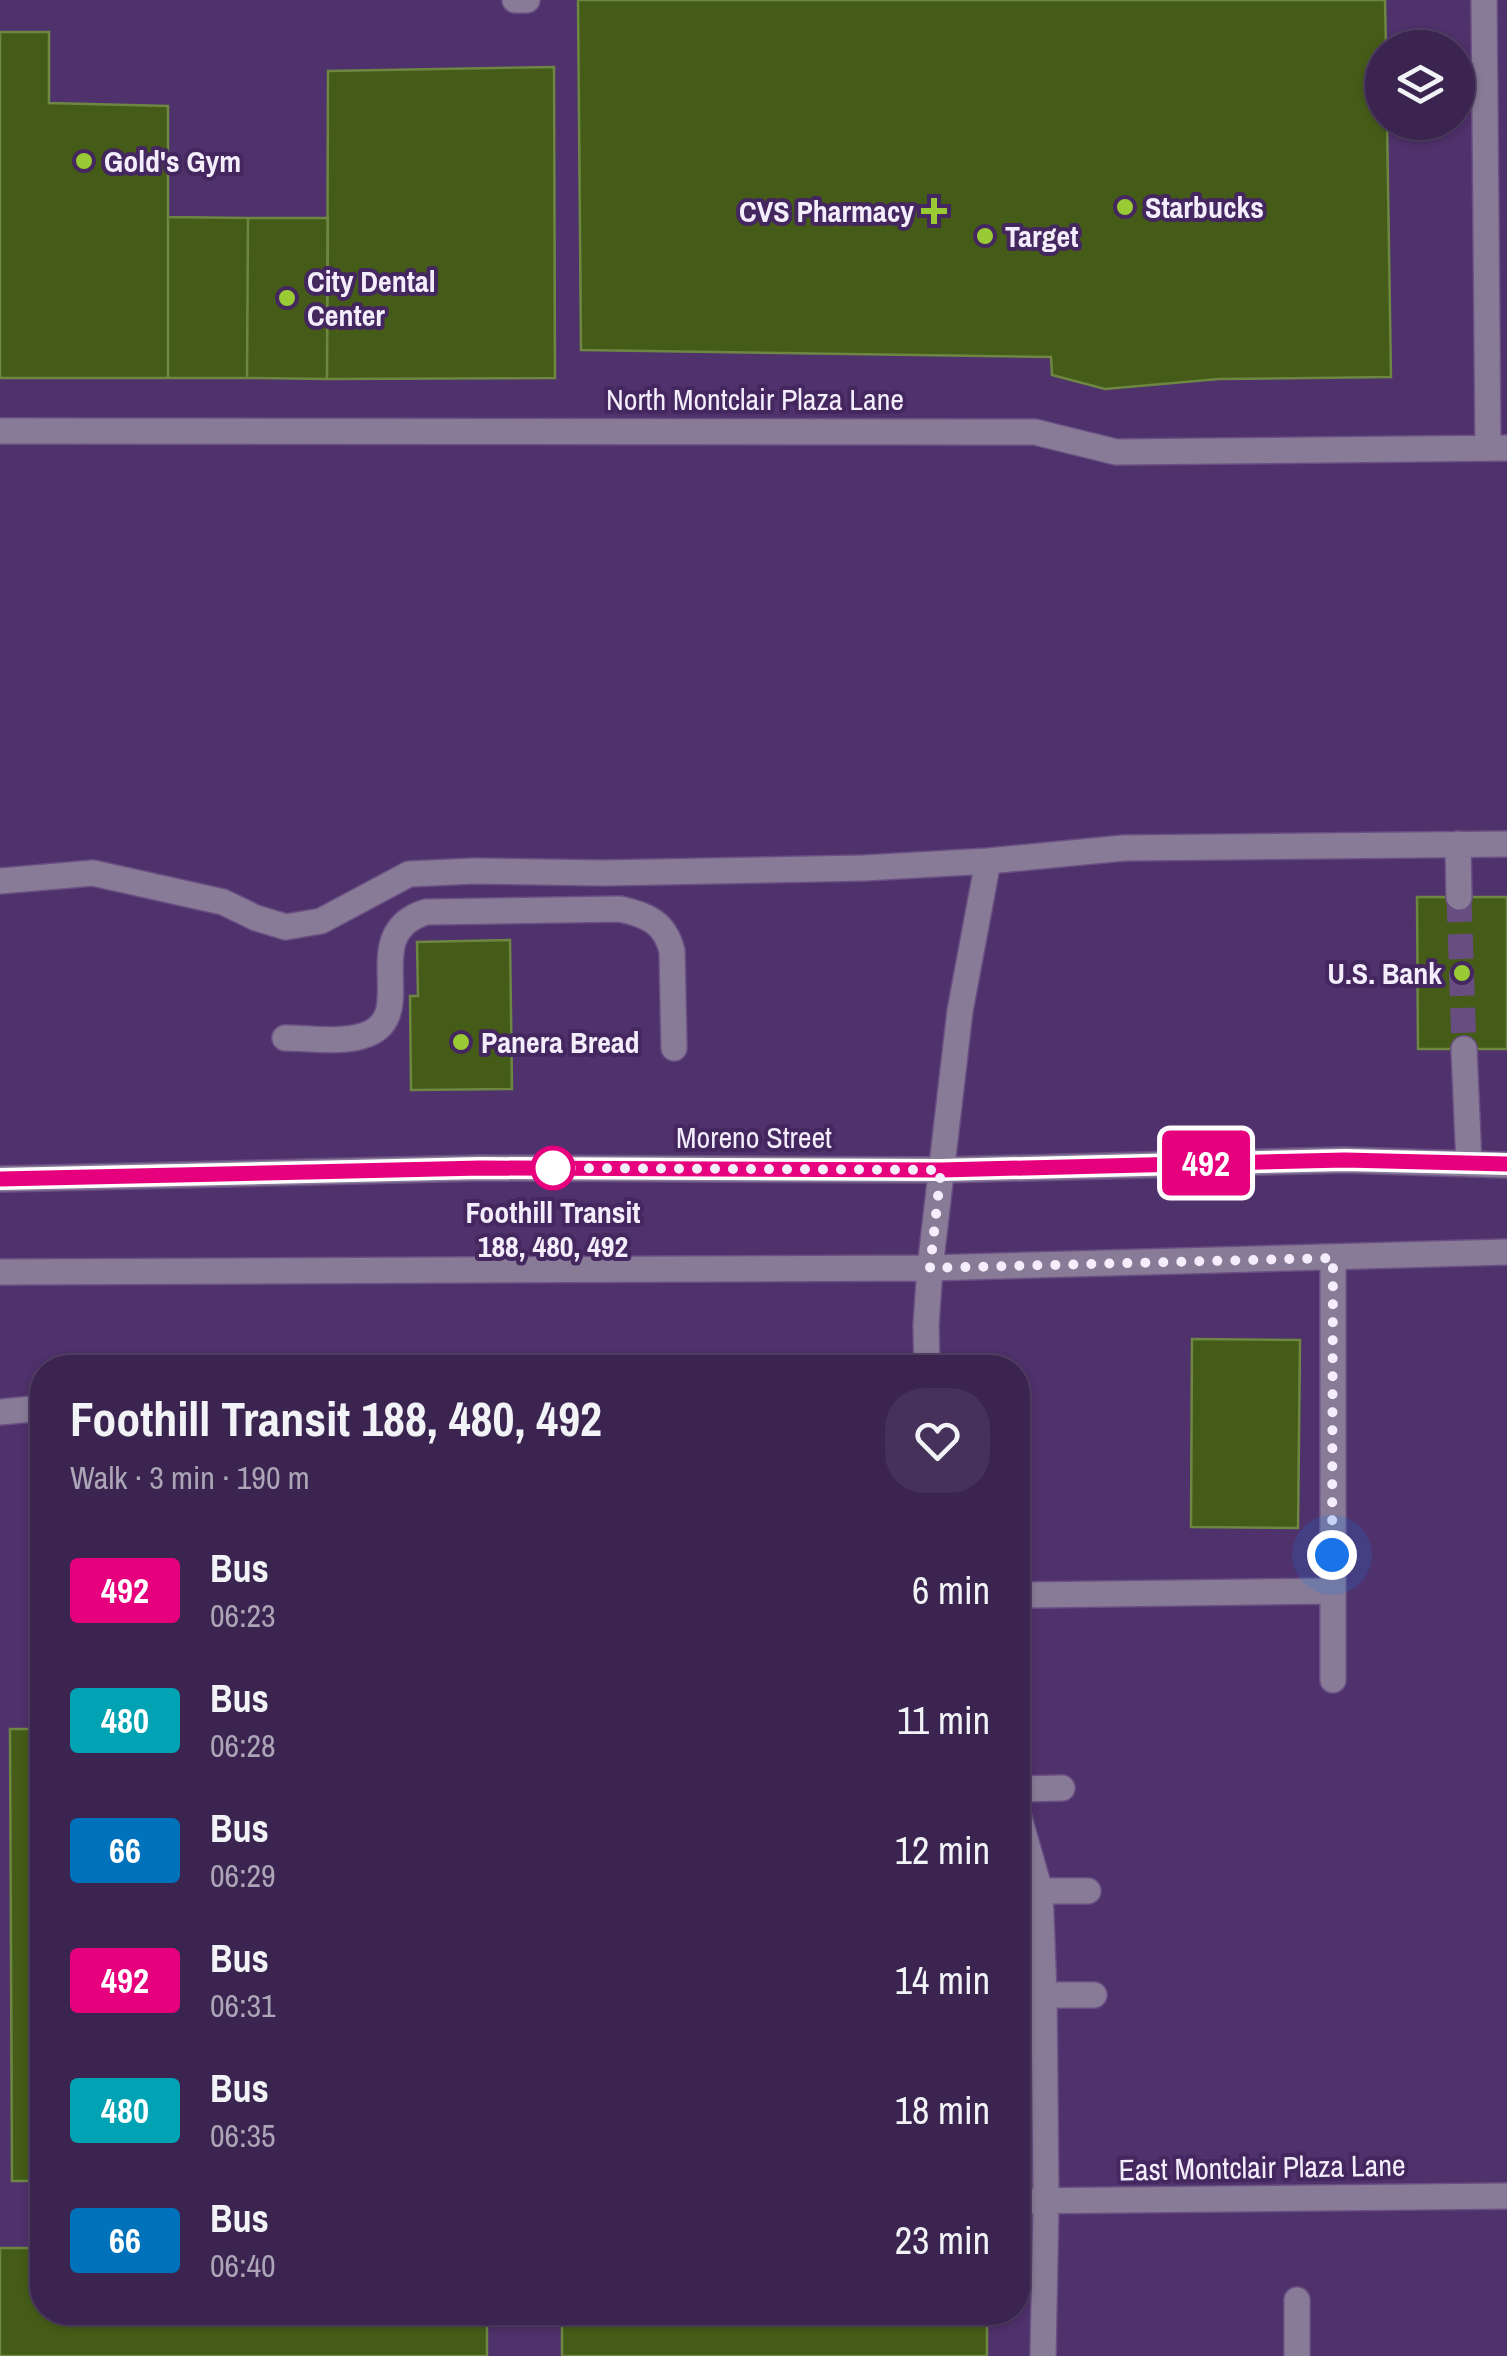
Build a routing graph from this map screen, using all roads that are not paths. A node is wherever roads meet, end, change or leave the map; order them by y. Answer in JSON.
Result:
{"nodes":[{"id":1,"x":514,"y":0,"type":"edge"},
{"id":2,"x":528,"y":0,"type":"edge"},
{"id":3,"x":1484,"y":0,"type":"edge"},
{"id":4,"x":0,"y":431,"type":"edge"},
{"id":5,"x":1498,"y":448,"type":"edge"},
{"id":6,"x":1458,"y":844,"type":"junction"},
{"id":7,"x":1507,"y":844,"type":"edge"},
{"id":8,"x":988,"y":861,"type":"junction"},
{"id":9,"x":0,"y":881,"type":"edge"},
{"id":10,"x":1460,"y":898,"type":"tunnel mouth"},
{"id":11,"x":284,"y":1038,"type":"dead end"},
{"id":12,"x":674,"y":1048,"type":"dead end"},
{"id":13,"x":1464,"y":1049,"type":"tunnel mouth"},
{"id":14,"x":1470,"y":1164,"type":"junction"},
{"id":15,"x":1507,"y":1164,"type":"edge"},
{"id":16,"x":941,"y":1170,"type":"junction"},
{"id":17,"x":0,"y":1179,"type":"edge"},
{"id":18,"x":1507,"y":1252,"type":"edge"},
{"id":19,"x":1333,"y":1258,"type":"junction"},
{"id":20,"x":930,"y":1268,"type":"junction"},
{"id":21,"x":0,"y":1272,"type":"edge"},
{"id":22,"x":927,"y":1355,"type":"edge"},
{"id":23,"x":30,"y":1409,"type":"edge"},
{"id":24,"x":0,"y":1412,"type":"edge"},
{"id":25,"x":1332,"y":1591,"type":"junction"},
{"id":26,"x":1030,"y":1596,"type":"edge"},
{"id":27,"x":1333,"y":1680,"type":"dead end"},
{"id":28,"x":1062,"y":1788,"type":"dead end"},
{"id":29,"x":1030,"y":1789,"type":"edge"},
{"id":30,"x":1030,"y":1857,"type":"edge"},
{"id":31,"x":1040,"y":1892,"type":"junction"},
{"id":32,"x":1088,"y":1892,"type":"dead end"},
{"id":33,"x":1044,"y":1994,"type":"junction"},
{"id":34,"x":1094,"y":1995,"type":"dead end"},
{"id":35,"x":1507,"y":2196,"type":"edge"},
{"id":36,"x":1030,"y":2201,"type":"edge"},
{"id":37,"x":1046,"y":2202,"type":"junction"},
{"id":38,"x":1297,"y":2300,"type":"dead end"},
{"id":39,"x":1043,"y":2356,"type":"edge"},
{"id":40,"x":1297,"y":2356,"type":"edge"}],
"edges":[{"from":1,"to":2,"type":"street"},
{"from":3,"to":5,"type":"street"},
{"from":4,"to":5,"type":"street","name":"North Montclair Plaza Lane"},
{"from":6,"to":7,"type":"street"},
{"from":6,"to":8,"type":"street"},
{"from":6,"to":10,"type":"street"},
{"from":8,"to":9,"type":"street"},
{"from":8,"to":16,"type":"street"},
{"from":11,"to":12,"type":"street"},
{"from":13,"to":14,"type":"street"},
{"from":14,"to":15,"type":"street","name":"Moreno Street"},
{"from":14,"to":16,"type":"street","name":"Moreno Street"},
{"from":16,"to":17,"type":"street","name":"Moreno Street"},
{"from":16,"to":20,"type":"street"},
{"from":18,"to":19,"type":"street"},
{"from":19,"to":20,"type":"street"},
{"from":19,"to":25,"type":"street"},
{"from":20,"to":21,"type":"street"},
{"from":20,"to":22,"type":"street"},
{"from":23,"to":24,"type":"street"},
{"from":25,"to":26,"type":"street"},
{"from":25,"to":27,"type":"street"},
{"from":28,"to":29,"type":"street"},
{"from":30,"to":31,"type":"street"},
{"from":31,"to":32,"type":"street"},
{"from":31,"to":33,"type":"street"},
{"from":33,"to":34,"type":"street"},
{"from":33,"to":37,"type":"street"},
{"from":35,"to":37,"type":"street","name":"East Montclair Plaza Lane"},
{"from":36,"to":37,"type":"street","name":"East Montclair Plaza Lane"},
{"from":37,"to":39,"type":"street"},
{"from":38,"to":40,"type":"street"}]}
